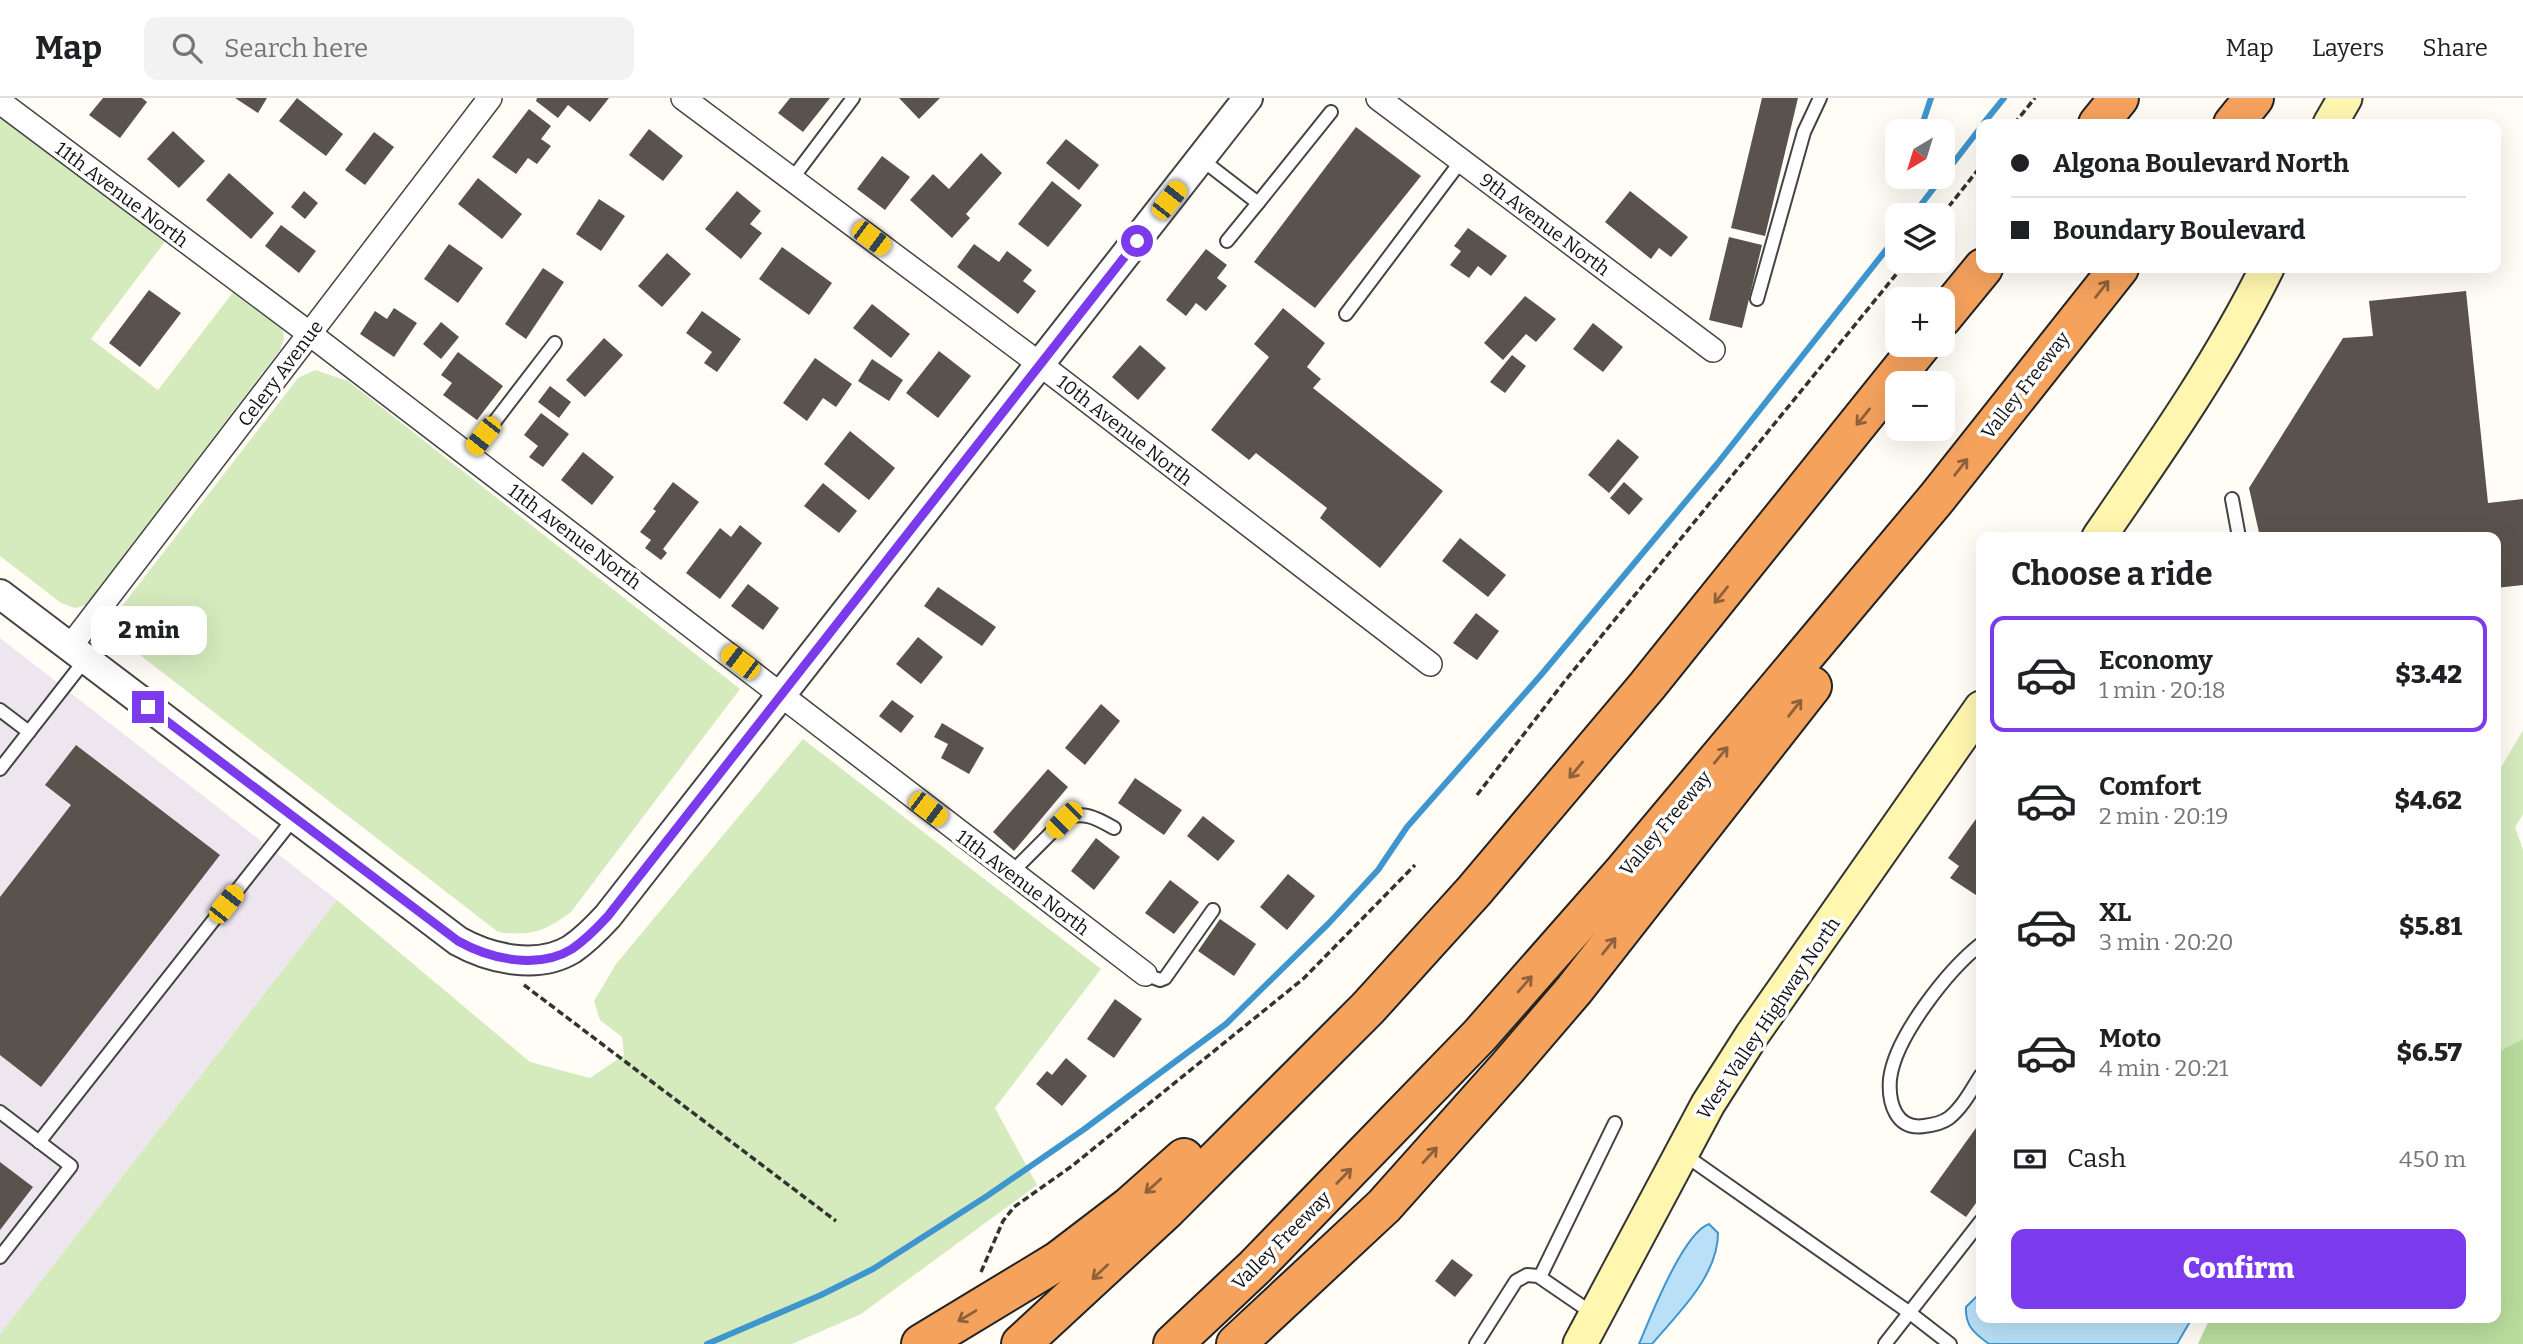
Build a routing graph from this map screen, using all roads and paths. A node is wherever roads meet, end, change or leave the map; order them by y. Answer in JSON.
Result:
{"nodes":[{"id":1,"x":490,"y":98,"type":"edge"},
{"id":2,"x":683,"y":98,"type":"edge"},
{"id":3,"x":853,"y":98,"type":"edge"},
{"id":4,"x":1248,"y":98,"type":"edge"},
{"id":5,"x":1378,"y":98,"type":"edge"},
{"id":6,"x":1820,"y":98,"type":"edge"},
{"id":7,"x":2035,"y":98,"type":"edge"},
{"id":8,"x":2119,"y":98,"type":"edge"},
{"id":9,"x":2254,"y":98,"type":"edge"},
{"id":10,"x":2345,"y":98,"type":"edge"},
{"id":11,"x":0,"y":102,"type":"edge"},
{"id":12,"x":1331,"y":112,"type":"dead end"},
{"id":13,"x":2018,"y":119,"type":"edge"},
{"id":14,"x":2102,"y":119,"type":"edge"},
{"id":15,"x":2237,"y":119,"type":"edge"},
{"id":16,"x":2333,"y":119,"type":"edge"},
{"id":17,"x":1200,"y":159,"type":"junction"},
{"id":18,"x":1461,"y":161,"type":"junction"},
{"id":19,"x":1976,"y":172,"type":"edge"},
{"id":20,"x":792,"y":179,"type":"junction"},
{"id":21,"x":1258,"y":203,"type":"junction"},
{"id":22,"x":1952,"y":203,"type":"edge"},
{"id":23,"x":1227,"y":241,"type":"dead end"},
{"id":24,"x":1897,"y":273,"type":"edge"},
{"id":25,"x":1979,"y":273,"type":"edge"},
{"id":26,"x":2115,"y":273,"type":"edge"},
{"id":27,"x":2265,"y":273,"type":"edge"},
{"id":28,"x":1757,"y":299,"type":"dead end"},
{"id":29,"x":1955,"y":302,"type":"edge"},
{"id":30,"x":1346,"y":314,"type":"dead end"},
{"id":31,"x":310,"y":334,"type":"junction"},
{"id":32,"x":555,"y":343,"type":"dead end"},
{"id":33,"x":1713,"y":351,"type":"dead end"},
{"id":34,"x":1911,"y":357,"type":"edge"},
{"id":35,"x":1041,"y":365,"type":"junction"},
{"id":36,"x":469,"y":455,"type":"junction"},
{"id":37,"x":1937,"y":499,"type":"junction"},
{"id":38,"x":2232,"y":499,"type":"dead end"},
{"id":39,"x":2102,"y":532,"type":"edge"},
{"id":40,"x":2238,"y":532,"type":"edge"},
{"id":41,"x":0,"y":594,"type":"edge"},
{"id":42,"x":77,"y":654,"type":"junction"},
{"id":43,"x":1430,"y":664,"type":"dead end"},
{"id":44,"x":782,"y":694,"type":"junction"},
{"id":45,"x":0,"y":710,"type":"edge"},
{"id":46,"x":1976,"y":715,"type":"edge"},
{"id":47,"x":29,"y":732,"type":"junction"},
{"id":48,"x":0,"y":769,"type":"edge"},
{"id":49,"x":1477,"y":795,"type":"dead end"},
{"id":50,"x":293,"y":818,"type":"junction"},
{"id":51,"x":1114,"y":828,"type":"dead end"},
{"id":52,"x":1415,"y":865,"type":"dead end"},
{"id":53,"x":1011,"y":873,"type":"junction"},
{"id":54,"x":1474,"y":891,"type":"junction"},
{"id":55,"x":1213,"y":910,"type":"dead end"},
{"id":56,"x":1976,"y":949,"type":"edge"},
{"id":57,"x":510,"y":968,"type":"junction"},
{"id":58,"x":1144,"y":973,"type":"joint"},
{"id":59,"x":1976,"y":1082,"type":"edge"},
{"id":60,"x":0,"y":1112,"type":"edge"},
{"id":61,"x":1615,"y":1122,"type":"dead end"},
{"id":62,"x":39,"y":1142,"type":"junction"},
{"id":63,"x":1681,"y":1153,"type":"junction"},
{"id":64,"x":1384,"y":1206,"type":"junction"},
{"id":65,"x":836,"y":1221,"type":"dead end"},
{"id":66,"x":1976,"y":1227,"type":"edge"},
{"id":67,"x":0,"y":1257,"type":"edge"},
{"id":68,"x":1540,"y":1278,"type":"junction"},
{"id":69,"x":1910,"y":1313,"type":"junction"},
{"id":70,"x":1595,"y":1315,"type":"junction"},
{"id":71,"x":963,"y":1319,"type":"junction"},
{"id":72,"x":921,"y":1344,"type":"edge"},
{"id":73,"x":1021,"y":1344,"type":"edge"},
{"id":74,"x":1173,"y":1344,"type":"edge"},
{"id":75,"x":1236,"y":1344,"type":"edge"},
{"id":76,"x":1263,"y":1344,"type":"edge"},
{"id":77,"x":1476,"y":1344,"type":"edge"},
{"id":78,"x":1580,"y":1344,"type":"edge"},
{"id":79,"x":1885,"y":1344,"type":"edge"},
{"id":80,"x":1950,"y":1344,"type":"edge"}],
"edges":[{"from":1,"to":31,"type":"street","name":"Celery Avenue"},
{"from":2,"to":20,"type":"street","name":"10th Avenue North"},
{"from":3,"to":20,"type":"lane"},
{"from":4,"to":17,"type":"street"},
{"from":5,"to":18,"type":"street","name":"9th Avenue North"},
{"from":6,"to":28,"type":"lane"},
{"from":7,"to":13,"type":"path"},
{"from":8,"to":14,"type":"highway"},
{"from":9,"to":15,"type":"highway"},
{"from":10,"to":16,"type":"main road"},
{"from":11,"to":31,"type":"street","name":"11th Avenue North"},
{"from":12,"to":21,"type":"lane"},
{"from":17,"to":21,"type":"lane"},
{"from":17,"to":35,"type":"street"},
{"from":18,"to":30,"type":"lane"},
{"from":18,"to":33,"type":"street","name":"9th Avenue North"},
{"from":19,"to":22,"type":"path"},
{"from":20,"to":35,"type":"street","name":"10th Avenue North"},
{"from":21,"to":23,"type":"lane"},
{"from":24,"to":49,"type":"path"},
{"from":25,"to":29,"type":"highway"},
{"from":37,"to":26,"type":"highway","name":"Valley Freeway","one_way":true},
{"from":27,"to":39,"type":"main road"},
{"from":31,"to":36,"type":"street","name":"11th Avenue North"},
{"from":31,"to":42,"type":"street","name":"Celery Avenue"},
{"from":32,"to":36,"type":"lane"},
{"from":34,"to":54,"type":"highway","one_way":true},
{"from":35,"to":43,"type":"street","name":"10th Avenue North"},
{"from":35,"to":44,"type":"street"},
{"from":36,"to":44,"type":"street","name":"11th Avenue North"},
{"from":64,"to":37,"type":"highway","one_way":true},
{"from":74,"to":37,"type":"highway","name":"Valley Freeway","one_way":true},
{"from":38,"to":40,"type":"lane"},
{"from":41,"to":42,"type":"street"},
{"from":42,"to":47,"type":"lane"},
{"from":42,"to":50,"type":"street"},
{"from":44,"to":53,"type":"street","name":"11th Avenue North"},
{"from":44,"to":57,"type":"street"},
{"from":45,"to":47,"type":"lane"},
{"from":46,"to":63,"type":"main road","name":"West Valley Highway North"},
{"from":47,"to":48,"type":"lane"},
{"from":50,"to":57,"type":"street"},
{"from":50,"to":62,"type":"lane"},
{"from":51,"to":53,"type":"lane"},
{"from":52,"to":71,"type":"path"},
{"from":53,"to":58,"type":"street","name":"11th Avenue North"},
{"from":54,"to":71,"type":"highway","one_way":true},
{"from":54,"to":73,"type":"highway","one_way":true},
{"from":55,"to":58,"type":"lane"},
{"from":56,"to":59,"type":"lane"},
{"from":57,"to":65,"type":"path"},
{"from":60,"to":62,"type":"lane"},
{"from":61,"to":68,"type":"lane"},
{"from":62,"to":67,"type":"lane"},
{"from":63,"to":69,"type":"lane"},
{"from":63,"to":70,"type":"main road","name":"West Valley Highway North"},
{"from":64,"to":75,"type":"highway"},
{"from":64,"to":76,"type":"highway"},
{"from":66,"to":69,"type":"lane"},
{"from":68,"to":70,"type":"lane"},
{"from":68,"to":77,"type":"lane"},
{"from":69,"to":79,"type":"lane"},
{"from":69,"to":80,"type":"lane"},
{"from":70,"to":78,"type":"main road","name":"West Valley Highway North"},
{"from":71,"to":72,"type":"highway"}]}
